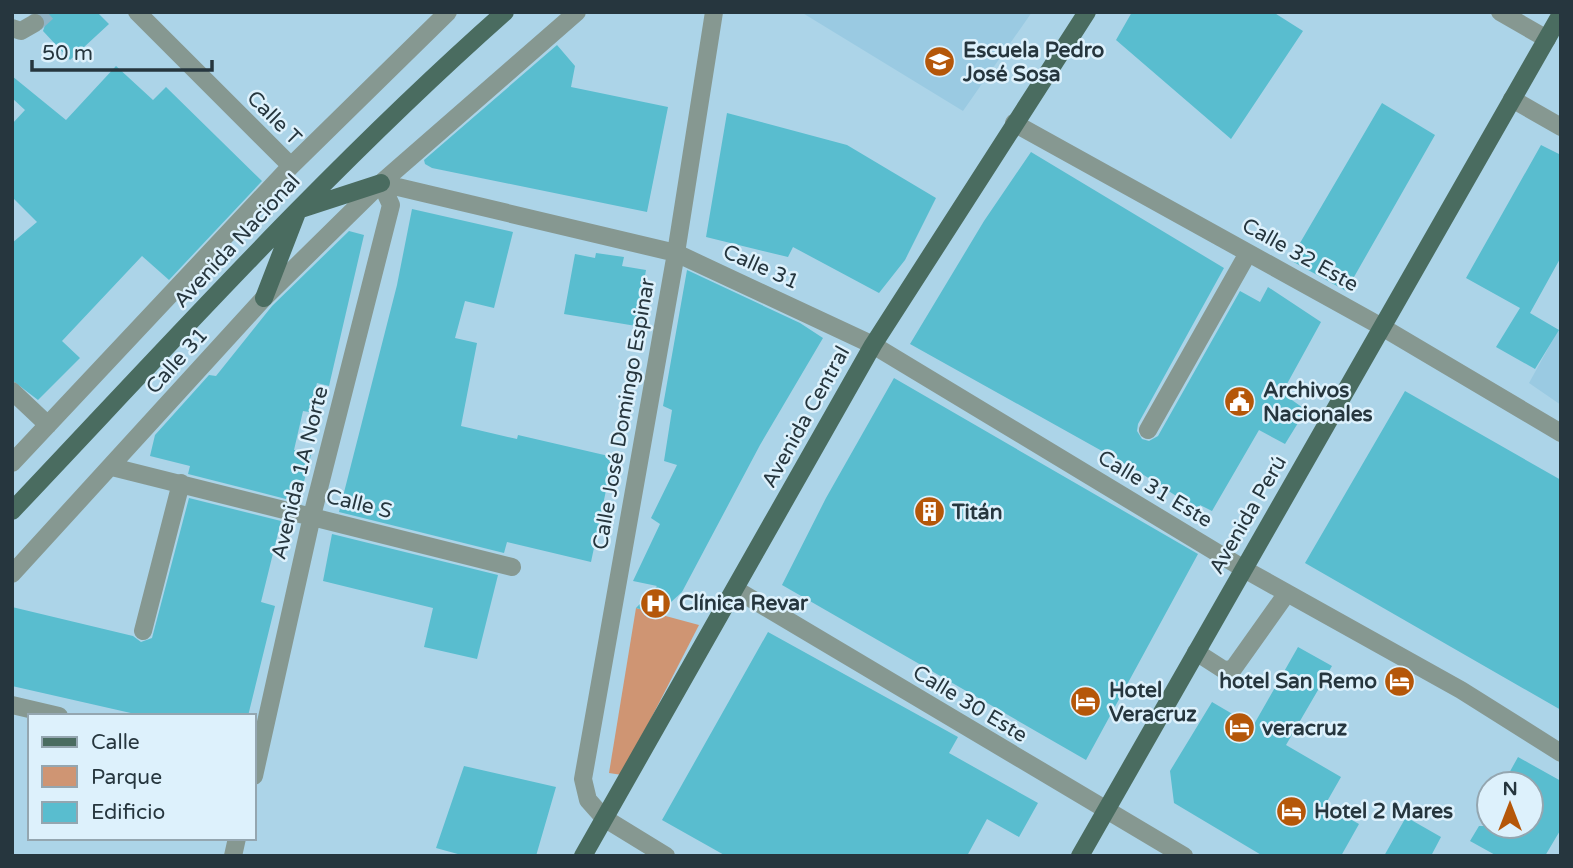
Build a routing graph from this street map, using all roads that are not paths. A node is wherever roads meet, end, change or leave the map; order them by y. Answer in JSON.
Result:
{"nodes":[{"id":1,"x":137,"y":12,"type":"edge"},
{"id":2,"x":448,"y":12,"type":"edge"},
{"id":3,"x":505,"y":12,"type":"edge"},
{"id":4,"x":577,"y":12,"type":"edge"},
{"id":5,"x":714,"y":12,"type":"edge"},
{"id":6,"x":1087,"y":12,"type":"edge"},
{"id":7,"x":1500,"y":12,"type":"edge"},
{"id":8,"x":1561,"y":14,"type":"edge"},
{"id":9,"x":432,"y":19,"type":"edge"},
{"id":10,"x":35,"y":23,"type":"tunnel mouth"},
{"id":11,"x":12,"y":28,"type":"edge"},
{"id":12,"x":1546,"y":39,"type":"junction"},
{"id":13,"x":1513,"y":99,"type":"junction"},
{"id":14,"x":1014,"y":123,"type":"junction"},
{"id":15,"x":1561,"y":127,"type":"edge"},
{"id":16,"x":291,"y":166,"type":"junction"},
{"id":17,"x":381,"y":183,"type":"junction"},
{"id":18,"x":298,"y":210,"type":"junction"},
{"id":19,"x":676,"y":253,"type":"junction"},
{"id":20,"x":1248,"y":253,"type":"junction"},
{"id":21,"x":264,"y":298,"type":"junction"},
{"id":22,"x":1382,"y":327,"type":"junction"},
{"id":23,"x":873,"y":345,"type":"junction"},
{"id":24,"x":12,"y":391,"type":"edge"},
{"id":25,"x":48,"y":425,"type":"junction"},
{"id":26,"x":1147,"y":430,"type":"dead end"},
{"id":27,"x":1561,"y":433,"type":"edge"},
{"id":28,"x":12,"y":463,"type":"edge"},
{"id":29,"x":112,"y":467,"type":"junction"},
{"id":30,"x":181,"y":483,"type":"junction"},
{"id":31,"x":12,"y":510,"type":"edge"},
{"id":32,"x":312,"y":516,"type":"junction"},
{"id":33,"x":512,"y":567,"type":"dead end"},
{"id":34,"x":1244,"y":569,"type":"junction"},
{"id":35,"x":12,"y":574,"type":"edge"},
{"id":36,"x":735,"y":589,"type":"junction"},
{"id":37,"x":1287,"y":593,"type":"junction"},
{"id":38,"x":143,"y":631,"type":"dead end"},
{"id":39,"x":1196,"y":652,"type":"junction"},
{"id":40,"x":12,"y":705,"type":"edge"},
{"id":41,"x":51,"y":714,"type":"edge"},
{"id":42,"x":1561,"y":753,"type":"edge"},
{"id":43,"x":256,"y":763,"type":"edge"},
{"id":44,"x":1106,"y":812,"type":"junction"},
{"id":45,"x":604,"y":818,"type":"junction"},
{"id":46,"x":583,"y":856,"type":"edge"},
{"id":47,"x":666,"y":856,"type":"edge"},
{"id":48,"x":1080,"y":856,"type":"edge"},
{"id":49,"x":1184,"y":856,"type":"edge"}],
"edges":[{"from":1,"to":16,"type":"street","name":"Calle T"},
{"from":2,"to":9,"type":"street","name":"Avenida Nacional"},
{"from":3,"to":18,"type":"main road","name":"Avenida Nacional"},
{"from":4,"to":17,"type":"street","name":"Calle 31"},
{"from":5,"to":19,"type":"street","name":"Calle José Domingo Espinar"},
{"from":6,"to":14,"type":"main road","name":"Avenida Central"},
{"from":7,"to":12,"type":"street"},
{"from":8,"to":12,"type":"main road","name":"Avenida Perú"},
{"from":9,"to":16,"type":"street","name":"Avenida Nacional"},
{"from":10,"to":11,"type":"street"},
{"from":12,"to":13,"type":"main road","name":"Avenida Perú"},
{"from":13,"to":15,"type":"street"},
{"from":13,"to":22,"type":"main road","name":"Avenida Perú"},
{"from":14,"to":20,"type":"street","name":"Calle 32 Este"},
{"from":14,"to":23,"type":"main road","name":"Avenida Central"},
{"from":16,"to":25,"type":"street","name":"Avenida Nacional"},
{"from":17,"to":18,"type":"main road"},
{"from":17,"to":19,"type":"street","name":"Calle 31"},
{"from":17,"to":21,"type":"street","name":"Calle 31"},
{"from":17,"to":32,"type":"street","name":"Avenida 1A Norte"},
{"from":18,"to":21,"type":"main road"},
{"from":18,"to":31,"type":"main road","name":"Avenida Nacional"},
{"from":19,"to":23,"type":"street","name":"Calle 31"},
{"from":19,"to":45,"type":"street","name":"Calle José Domingo Espinar"},
{"from":20,"to":22,"type":"street","name":"Calle 32 Este"},
{"from":20,"to":26,"type":"street"},
{"from":21,"to":29,"type":"street","name":"Calle 31"},
{"from":22,"to":27,"type":"street","name":"Calle 32 Este"},
{"from":22,"to":34,"type":"main road","name":"Avenida Perú"},
{"from":23,"to":34,"type":"street","name":"Calle 31 Este"},
{"from":23,"to":36,"type":"main road","name":"Avenida Central"},
{"from":24,"to":25,"type":"street"},
{"from":25,"to":28,"type":"street","name":"Avenida Nacional"},
{"from":29,"to":30,"type":"street","name":"Calle S"},
{"from":29,"to":35,"type":"street","name":"Calle 31"},
{"from":30,"to":32,"type":"street","name":"Calle S"},
{"from":30,"to":38,"type":"street"},
{"from":32,"to":33,"type":"street","name":"Calle S"},
{"from":32,"to":43,"type":"street","name":"Avenida 1A Norte"},
{"from":34,"to":37,"type":"street","name":"Calle 31 Este"},
{"from":34,"to":39,"type":"main road","name":"Avenida Perú"},
{"from":36,"to":44,"type":"street","name":"Calle 30 Este"},
{"from":36,"to":45,"type":"main road","name":"Avenida Central"},
{"from":37,"to":39,"type":"street"},
{"from":37,"to":42,"type":"street","name":"Calle 31 Este"},
{"from":39,"to":44,"type":"main road","name":"Avenida Perú"},
{"from":40,"to":41,"type":"street"},
{"from":44,"to":48,"type":"main road","name":"Avenida Perú"},
{"from":44,"to":49,"type":"street","name":"Calle 30 Este"},
{"from":45,"to":46,"type":"main road","name":"Avenida Central"},
{"from":45,"to":47,"type":"street"}]}
